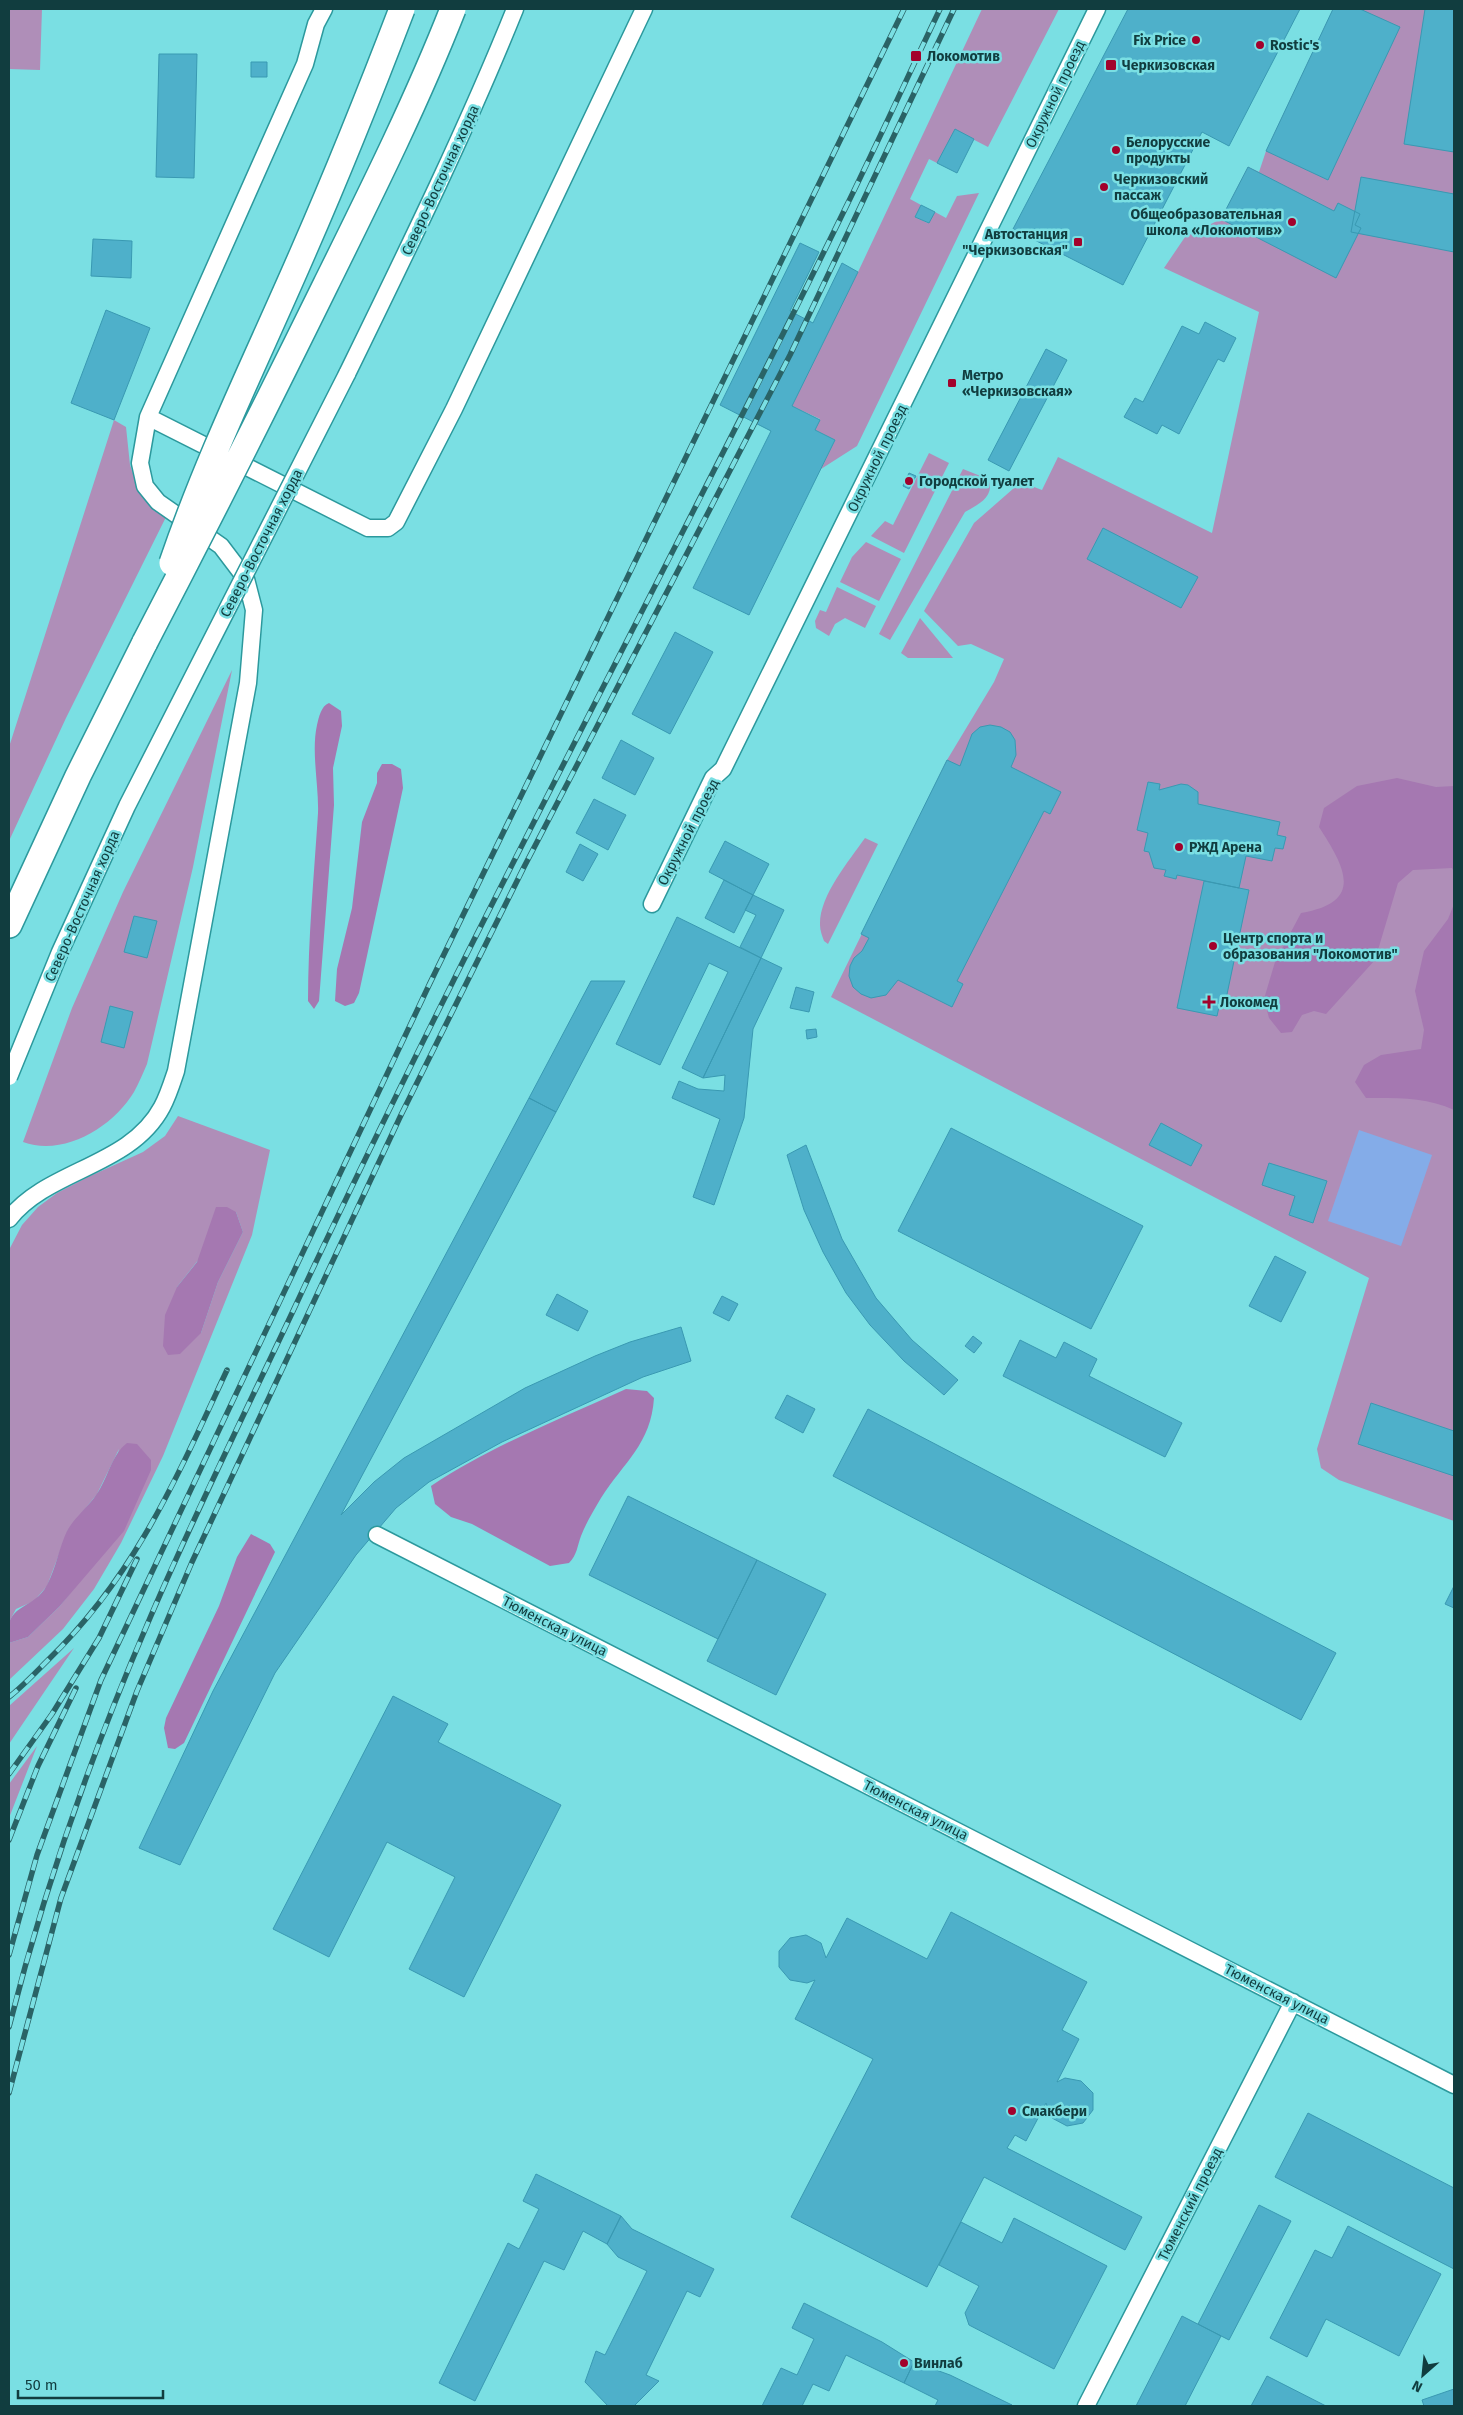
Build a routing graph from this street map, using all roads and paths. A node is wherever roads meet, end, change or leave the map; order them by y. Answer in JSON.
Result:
{"nodes":[{"id":1,"x":309,"y":9,"type":"edge"},
{"id":2,"x":324,"y":9,"type":"edge"},
{"id":3,"x":402,"y":9,"type":"edge"},
{"id":4,"x":453,"y":9,"type":"edge"},
{"id":5,"x":515,"y":9,"type":"edge"},
{"id":6,"x":525,"y":9,"type":"edge"},
{"id":7,"x":644,"y":9,"type":"edge"},
{"id":8,"x":1097,"y":9,"type":"edge"},
{"id":9,"x":316,"y":24,"type":"junction"},
{"id":10,"x":487,"y":78,"type":"junction"},
{"id":11,"x":148,"y":417,"type":"junction"},
{"id":12,"x":145,"y":642,"type":"junction"},
{"id":13,"x":652,"y":904,"type":"dead end"},
{"id":14,"x":9,"y":925,"type":"edge"},
{"id":15,"x":9,"y":1077,"type":"edge"},
{"id":16,"x":9,"y":1220,"type":"edge"},
{"id":17,"x":378,"y":1535,"type":"dead end"},
{"id":18,"x":1293,"y":2002,"type":"junction"},
{"id":19,"x":1454,"y":2085,"type":"edge"},
{"id":20,"x":1086,"y":2406,"type":"edge"}],
"edges":[{"from":1,"to":9,"type":"street"},
{"from":2,"to":9,"type":"street"},
{"from":3,"to":12,"type":"main road","bridge":true},
{"from":4,"to":12,"type":"main road","bridge":true},
{"from":5,"to":10,"type":"street","name":"Северо-Восточная хорда"},
{"from":6,"to":10,"type":"street"},
{"from":7,"to":11,"type":"street"},
{"from":8,"to":13,"type":"street","name":"Окружной проезд"},
{"from":9,"to":11,"type":"street"},
{"from":10,"to":15,"type":"street","name":"Северо-Восточная хорда","bridge":true},
{"from":11,"to":16,"type":"street"},
{"from":12,"to":14,"type":"main road"},
{"from":17,"to":18,"type":"street","name":"Тюменская улица"},
{"from":18,"to":19,"type":"street","name":"Тюменская улица"},
{"from":18,"to":20,"type":"street","name":"Тюменский проезд"}]}
